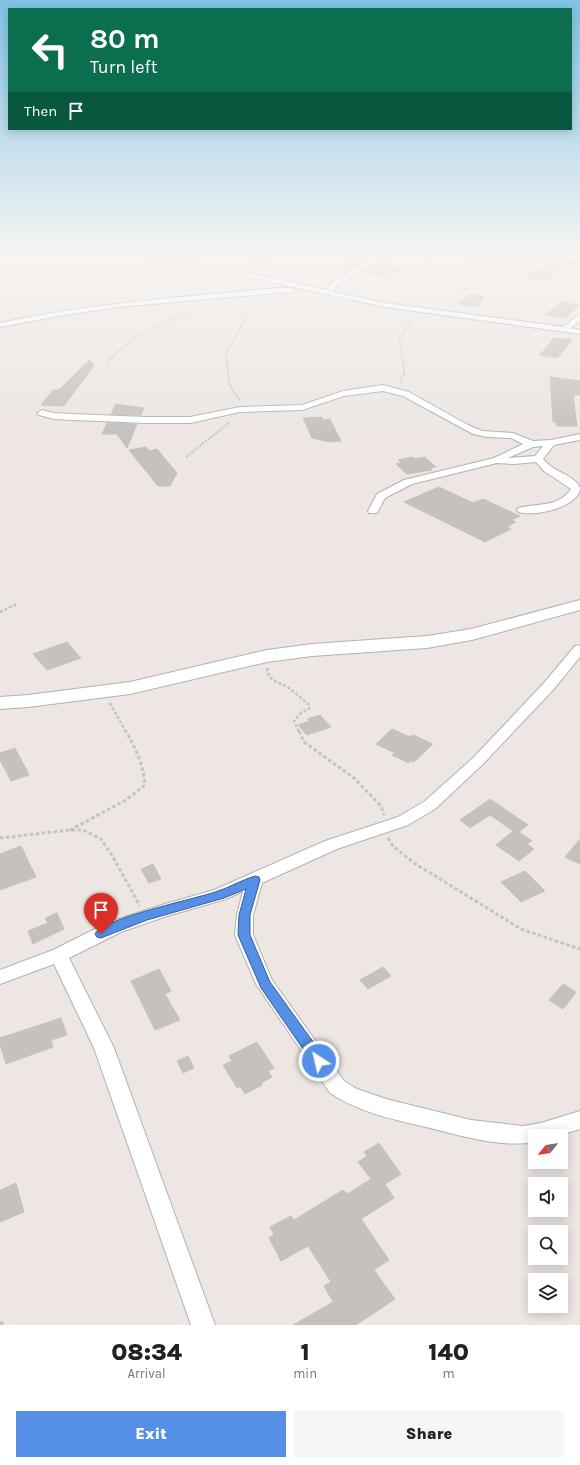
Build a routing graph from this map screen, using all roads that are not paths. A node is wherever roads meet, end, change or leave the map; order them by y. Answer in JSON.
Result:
{"nodes":[{"id":1,"x":54,"y":314,"type":"edge"},
{"id":2,"x":452,"y":314,"type":"edge"},
{"id":3,"x":580,"y":316,"type":"edge"},
{"id":4,"x":0,"y":325,"type":"edge"},
{"id":5,"x":566,"y":329,"type":"junction"},
{"id":6,"x":580,"y":332,"type":"edge"},
{"id":7,"x":42,"y":412,"type":"dead end"},
{"id":8,"x":580,"y":437,"type":"edge"},
{"id":9,"x":551,"y":443,"type":"junction"},
{"id":10,"x":531,"y":444,"type":"junction"},
{"id":11,"x":538,"y":459,"type":"junction"},
{"id":12,"x":497,"y":460,"type":"junction"},
{"id":13,"x":522,"y":510,"type":"dead end"},
{"id":14,"x":373,"y":511,"type":"dead end"},
{"id":15,"x":580,"y":604,"type":"edge"},
{"id":16,"x":580,"y":649,"type":"edge"},
{"id":17,"x":0,"y":703,"type":"edge"},
{"id":18,"x":255,"y":880,"type":"junction"},
{"id":19,"x":59,"y":955,"type":"junction"},
{"id":20,"x":0,"y":977,"type":"edge"},
{"id":21,"x":580,"y":1120,"type":"edge"},
{"id":22,"x":203,"y":1325,"type":"edge"}],
"edges":[{"from":1,"to":4,"type":"street"},
{"from":2,"to":5,"type":"street"},
{"from":3,"to":5,"type":"street"},
{"from":5,"to":6,"type":"street"},
{"from":7,"to":10,"type":"street"},
{"from":8,"to":9,"type":"street"},
{"from":9,"to":10,"type":"street"},
{"from":9,"to":11,"type":"street"},
{"from":10,"to":12,"type":"street"},
{"from":11,"to":12,"type":"street"},
{"from":11,"to":13,"type":"street"},
{"from":12,"to":14,"type":"street"},
{"from":15,"to":17,"type":"street"},
{"from":16,"to":18,"type":"street"},
{"from":18,"to":19,"type":"street"},
{"from":18,"to":21,"type":"street"},
{"from":19,"to":20,"type":"street"},
{"from":19,"to":22,"type":"street"}]}
